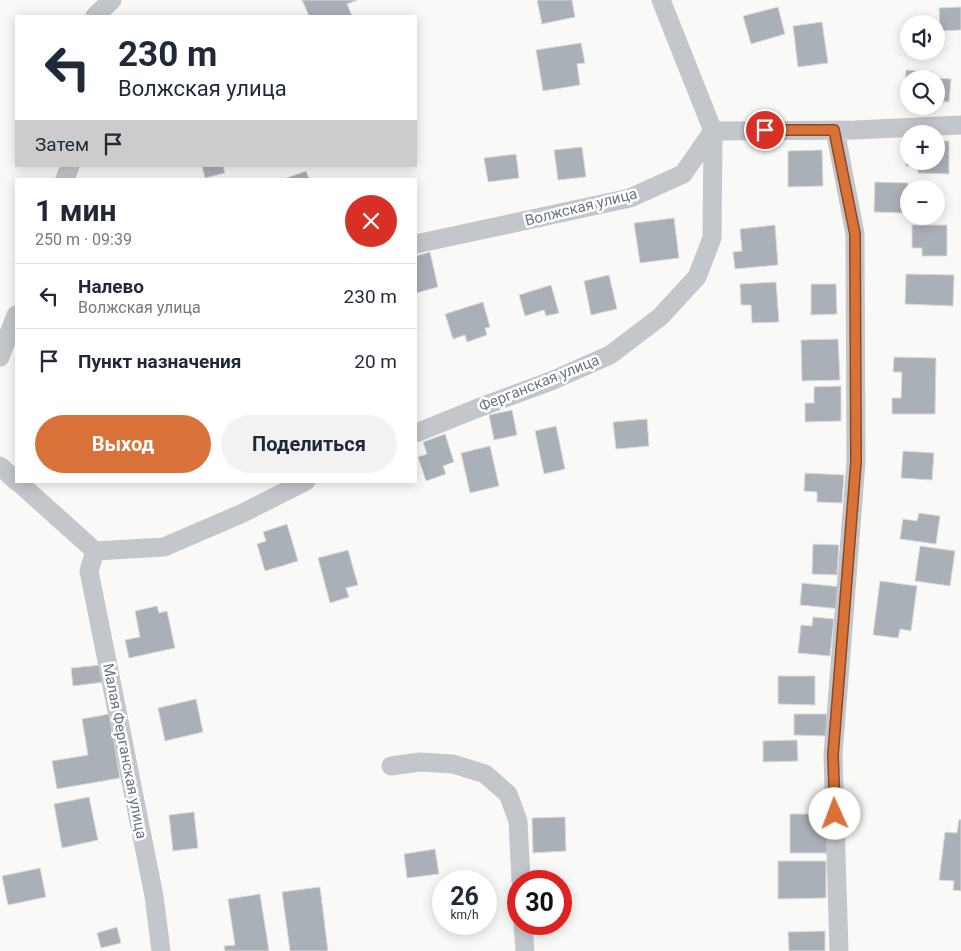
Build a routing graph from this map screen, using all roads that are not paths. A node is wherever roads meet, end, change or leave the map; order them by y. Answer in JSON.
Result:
{"nodes":[{"id":1,"x":112,"y":0,"type":"edge"},
{"id":2,"x":661,"y":0,"type":"edge"},
{"id":3,"x":96,"y":15,"type":"edge"},
{"id":4,"x":961,"y":124,"type":"edge"},
{"id":5,"x":834,"y":130,"type":"junction"},
{"id":6,"x":713,"y":131,"type":"junction"},
{"id":7,"x":417,"y":244,"type":"edge"},
{"id":8,"x":15,"y":317,"type":"edge"},
{"id":9,"x":0,"y":357,"type":"edge"},
{"id":10,"x":417,"y":433,"type":"edge"},
{"id":11,"x":0,"y":466,"type":"edge"},
{"id":12,"x":15,"y":479,"type":"edge"},
{"id":13,"x":19,"y":483,"type":"edge"},
{"id":14,"x":302,"y":483,"type":"edge"},
{"id":15,"x":95,"y":551,"type":"junction"},
{"id":16,"x":390,"y":766,"type":"dead end"},
{"id":17,"x":520,"y":870,"type":"edge"},
{"id":18,"x":524,"y":935,"type":"edge"},
{"id":19,"x":161,"y":951,"type":"edge"},
{"id":20,"x":525,"y":951,"type":"edge"},
{"id":21,"x":839,"y":951,"type":"edge"}],
"edges":[{"from":1,"to":3,"type":"street"},
{"from":2,"to":6,"type":"street"},
{"from":4,"to":5,"type":"street"},
{"from":5,"to":6,"type":"street"},
{"from":5,"to":21,"type":"street"},
{"from":6,"to":7,"type":"street","name":"Волжская улица"},
{"from":6,"to":10,"type":"street","name":"Ферганская улица"},
{"from":8,"to":9,"type":"street"},
{"from":11,"to":12,"type":"street"},
{"from":13,"to":15,"type":"street"},
{"from":14,"to":15,"type":"street"},
{"from":15,"to":19,"type":"street","name":"Малая Ферганская улица"},
{"from":16,"to":17,"type":"street"},
{"from":18,"to":20,"type":"street"}]}
